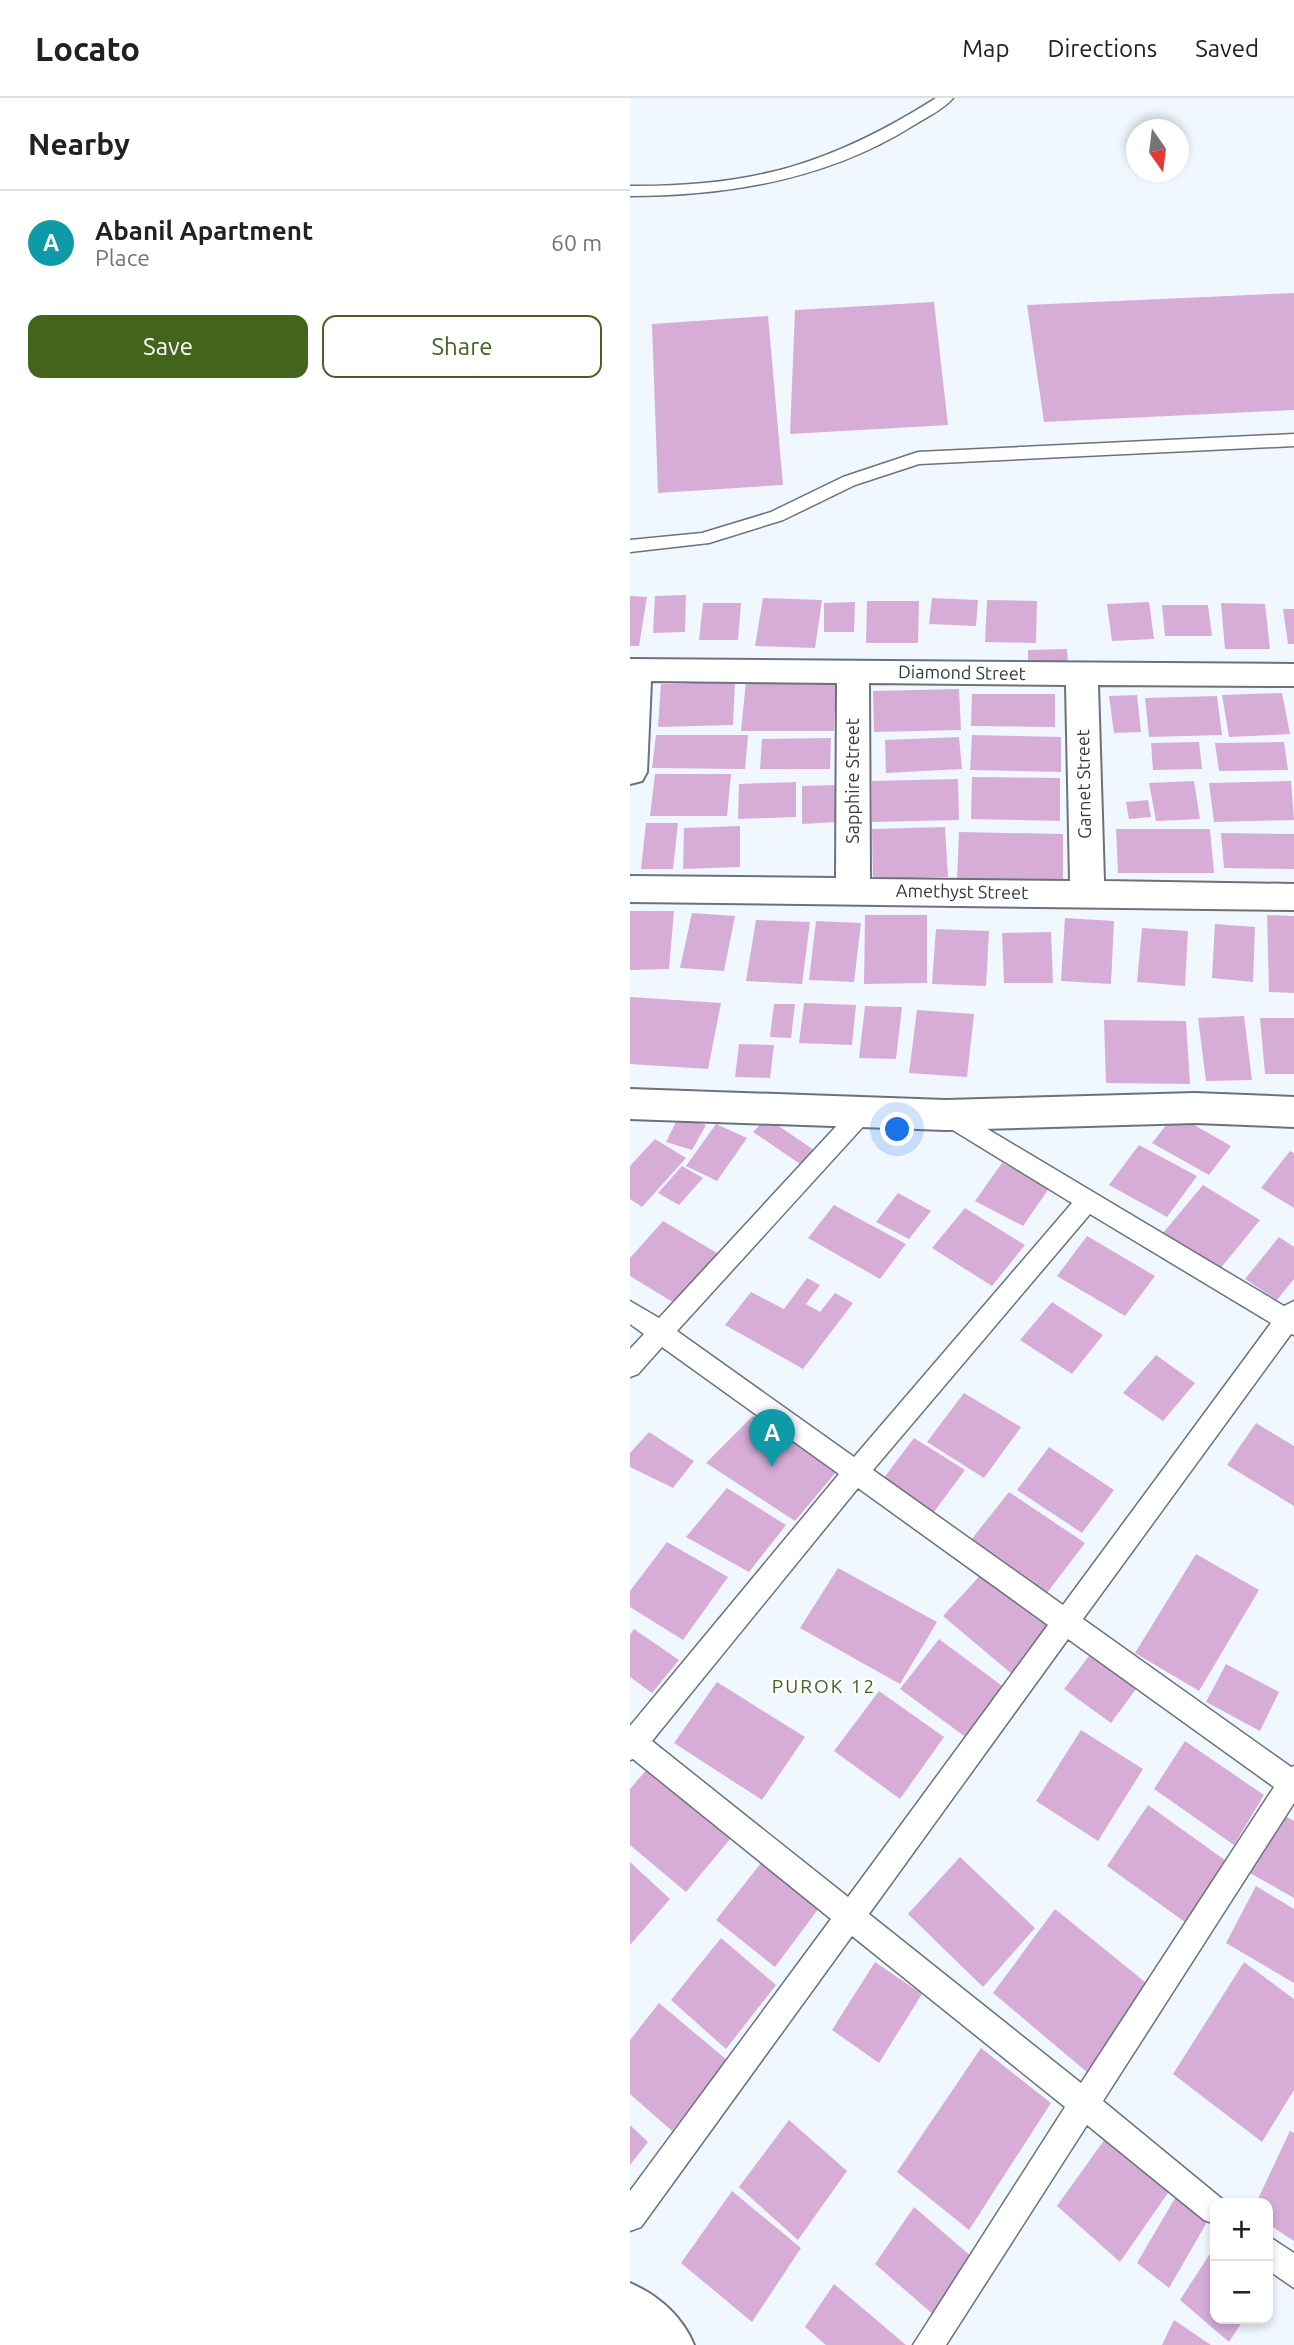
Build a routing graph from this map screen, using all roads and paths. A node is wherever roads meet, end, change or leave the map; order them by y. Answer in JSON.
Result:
{"nodes":[{"id":1,"x":946,"y":98,"type":"edge"},
{"id":2,"x":630,"y":191,"type":"edge"},
{"id":3,"x":1294,"y":440,"type":"edge"},
{"id":4,"x":630,"y":546,"type":"edge"},
{"id":5,"x":633,"y":670,"type":"edge"},
{"id":6,"x":853,"y":672,"type":"junction"},
{"id":7,"x":1082,"y":674,"type":"junction"},
{"id":8,"x":1294,"y":675,"type":"edge"},
{"id":9,"x":630,"y":772,"type":"edge"},
{"id":10,"x":630,"y":889,"type":"edge"},
{"id":11,"x":853,"y":891,"type":"junction"},
{"id":12,"x":1087,"y":893,"type":"junction"},
{"id":13,"x":1294,"y":897,"type":"edge"},
{"id":14,"x":630,"y":1104,"type":"edge"},
{"id":15,"x":862,"y":1112,"type":"junction"},
{"id":16,"x":1294,"y":1112,"type":"edge"},
{"id":17,"x":946,"y":1115,"type":"junction"},
{"id":18,"x":1088,"y":1200,"type":"junction"},
{"id":19,"x":630,"y":1311,"type":"edge"},
{"id":20,"x":1292,"y":1319,"type":"edge"},
{"id":21,"x":661,"y":1332,"type":"junction"},
{"id":22,"x":630,"y":1366,"type":"edge"},
{"id":23,"x":856,"y":1472,"type":"junction"},
{"id":24,"x":1066,"y":1622,"type":"junction"},
{"id":25,"x":631,"y":1743,"type":"edge"},
{"id":26,"x":1293,"y":1782,"type":"edge"},
{"id":27,"x":850,"y":1916,"type":"junction"},
{"id":28,"x":1084,"y":2104,"type":"junction"},
{"id":29,"x":1210,"y":2205,"type":"edge"},
{"id":30,"x":630,"y":2216,"type":"edge"},
{"id":31,"x":1273,"y":2256,"type":"edge"},
{"id":32,"x":1294,"y":2273,"type":"edge"},
{"id":33,"x":630,"y":2309,"type":"edge"},
{"id":34,"x":668,"y":2345,"type":"edge"},
{"id":35,"x":928,"y":2345,"type":"edge"}],
"edges":[{"from":1,"to":2,"type":"lane"},
{"from":3,"to":4,"type":"lane"},
{"from":5,"to":6,"type":"street","name":"Diamond Street"},
{"from":5,"to":9,"type":"street"},
{"from":6,"to":7,"type":"street","name":"Diamond Street"},
{"from":6,"to":11,"type":"street","name":"Sapphire Street"},
{"from":7,"to":8,"type":"street","name":"Diamond Street"},
{"from":7,"to":12,"type":"street","name":"Garnet Street"},
{"from":10,"to":11,"type":"street","name":"Amethyst Street"},
{"from":11,"to":12,"type":"street","name":"Amethyst Street"},
{"from":12,"to":13,"type":"street","name":"Amethyst Street"},
{"from":14,"to":15,"type":"street"},
{"from":15,"to":17,"type":"street"},
{"from":15,"to":21,"type":"lane"},
{"from":16,"to":17,"type":"street"},
{"from":17,"to":18,"type":"lane"},
{"from":18,"to":20,"type":"lane"},
{"from":18,"to":23,"type":"lane"},
{"from":19,"to":21,"type":"lane"},
{"from":20,"to":24,"type":"lane"},
{"from":21,"to":22,"type":"lane"},
{"from":21,"to":23,"type":"lane"},
{"from":23,"to":24,"type":"lane"},
{"from":23,"to":25,"type":"lane"},
{"from":24,"to":26,"type":"lane"},
{"from":24,"to":27,"type":"lane"},
{"from":25,"to":27,"type":"lane"},
{"from":26,"to":28,"type":"lane"},
{"from":27,"to":28,"type":"lane"},
{"from":27,"to":30,"type":"lane"},
{"from":28,"to":29,"type":"lane"},
{"from":28,"to":35,"type":"lane"},
{"from":31,"to":32,"type":"lane"},
{"from":33,"to":34,"type":"street"}]}
